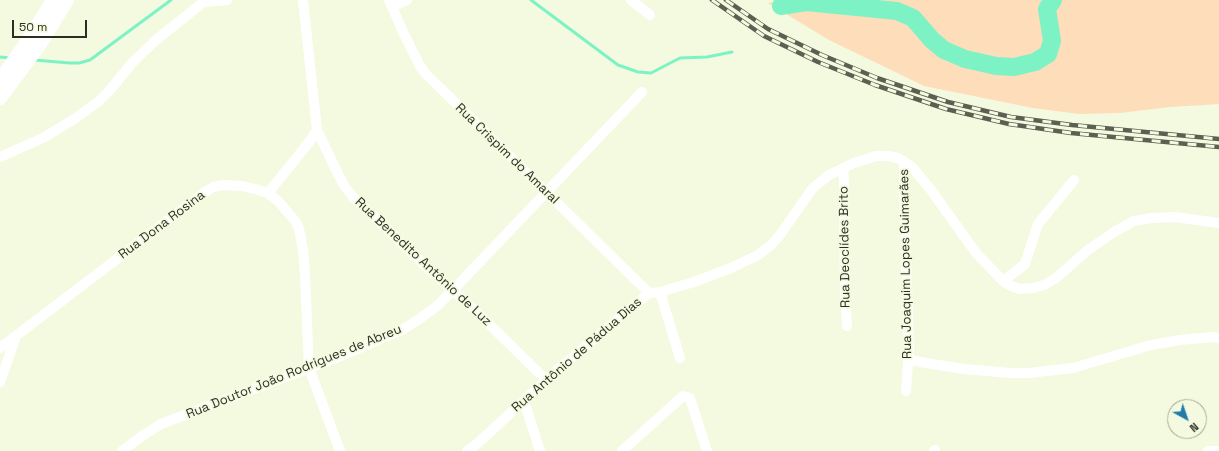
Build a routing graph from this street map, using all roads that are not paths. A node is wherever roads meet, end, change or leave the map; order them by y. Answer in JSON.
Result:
{"nodes":[{"id":1,"x":53,"y":0,"type":"edge"},
{"id":2,"x":66,"y":0,"type":"edge"},
{"id":3,"x":227,"y":0,"type":"edge"},
{"id":4,"x":303,"y":0,"type":"edge"},
{"id":5,"x":407,"y":0,"type":"edge"},
{"id":6,"x":632,"y":0,"type":"edge"},
{"id":7,"x":205,"y":1,"type":"edge"},
{"id":8,"x":390,"y":3,"type":"edge"},
{"id":9,"x":650,"y":15,"type":"dead end"},
{"id":10,"x":27,"y":52,"type":"junction"},
{"id":11,"x":9,"y":74,"type":"edge"},
{"id":12,"x":642,"y":92,"type":"dead end"},
{"id":13,"x":0,"y":98,"type":"edge"},
{"id":14,"x":317,"y":130,"type":"junction"},
{"id":15,"x":0,"y":157,"type":"edge"},
{"id":16,"x":904,"y":161,"type":"junction"},
{"id":17,"x":843,"y":168,"type":"junction"},
{"id":18,"x":1074,"y":180,"type":"dead end"},
{"id":19,"x":546,"y":192,"type":"junction"},
{"id":20,"x":268,"y":193,"type":"junction"},
{"id":21,"x":1219,"y":223,"type":"edge"},
{"id":22,"x":1002,"y":281,"type":"junction"},
{"id":23,"x":452,"y":290,"type":"junction"},
{"id":24,"x":660,"y":292,"type":"junction"},
{"id":25,"x":649,"y":293,"type":"junction"},
{"id":26,"x":847,"y":326,"type":"dead end"},
{"id":27,"x":16,"y":336,"type":"junction"},
{"id":28,"x":1219,"y":338,"type":"edge"},
{"id":29,"x":0,"y":348,"type":"edge"},
{"id":30,"x":680,"y":358,"type":"dead end"},
{"id":31,"x":908,"y":359,"type":"junction"},
{"id":32,"x":309,"y":368,"type":"junction"},
{"id":33,"x":546,"y":380,"type":"junction"},
{"id":34,"x":0,"y":382,"type":"edge"},
{"id":35,"x":906,"y":391,"type":"dead end"},
{"id":36,"x":524,"y":401,"type":"junction"},
{"id":37,"x":122,"y":451,"type":"edge"},
{"id":38,"x":340,"y":451,"type":"edge"},
{"id":39,"x":467,"y":451,"type":"edge"},
{"id":40,"x":540,"y":451,"type":"edge"},
{"id":41,"x":622,"y":451,"type":"edge"},
{"id":42,"x":707,"y":451,"type":"edge"},
{"id":43,"x":1208,"y":451,"type":"edge"},
{"id":44,"x":1218,"y":451,"type":"edge"}],
"edges":[{"from":1,"to":10,"type":"main road"},
{"from":2,"to":10,"type":"main road"},
{"from":3,"to":7,"type":"street"},
{"from":4,"to":14,"type":"street","name":"Rua Benedito Antônio de Luz"},
{"from":5,"to":8,"type":"street"},
{"from":6,"to":9,"type":"street"},
{"from":7,"to":15,"type":"street"},
{"from":8,"to":19,"type":"street","name":"Rua Crispim do Amaral"},
{"from":10,"to":11,"type":"main road"},
{"from":11,"to":13,"type":"main road"},
{"from":12,"to":19,"type":"street","name":"Rua Doutor João Rodrigues de Abreu"},
{"from":14,"to":20,"type":"street"},
{"from":14,"to":23,"type":"street","name":"Rua Benedito Antônio de Luz"},
{"from":16,"to":17,"type":"street","name":"Rua Antônio de Pádua Dias"},
{"from":16,"to":22,"type":"street","name":"Rua Antônio de Pádua Dias"},
{"from":16,"to":31,"type":"street","name":"Rua Joaquim Lopes Guimarães"},
{"from":17,"to":24,"type":"street","name":"Rua Antônio de Pádua Dias"},
{"from":17,"to":26,"type":"street","name":"Rua Deoclídes Brito"},
{"from":18,"to":22,"type":"street"},
{"from":19,"to":23,"type":"street","name":"Rua Doutor João Rodrigues de Abreu"},
{"from":19,"to":25,"type":"street","name":"Rua Crispim do Amaral"},
{"from":20,"to":27,"type":"street","name":"Rua Dona Rosina"},
{"from":20,"to":32,"type":"street","name":"Rua Dona Rosina"},
{"from":21,"to":22,"type":"street","name":"Rua Antônio de Pádua Dias"},
{"from":23,"to":32,"type":"street","name":"Rua Doutor João Rodrigues de Abreu"},
{"from":23,"to":33,"type":"street","name":"Rua Benedito Antônio de Luz"},
{"from":24,"to":25,"type":"street","name":"Rua Antônio de Pádua Dias"},
{"from":24,"to":30,"type":"street"},
{"from":25,"to":33,"type":"street","name":"Rua Antônio de Pádua Dias"},
{"from":27,"to":29,"type":"street","name":"Rua Dona Rosina"},
{"from":27,"to":34,"type":"street"},
{"from":28,"to":31,"type":"street"},
{"from":31,"to":35,"type":"street","name":"Rua Joaquim Lopes Guimarães"},
{"from":32,"to":37,"type":"street","name":"Rua Doutor João Rodrigues de Abreu"},
{"from":32,"to":38,"type":"street","name":"Rua Dona Rosina"},
{"from":33,"to":36,"type":"street","name":"Rua Antônio de Pádua Dias"},
{"from":36,"to":39,"type":"street","name":"Rua Antônio de Pádua Dias"},
{"from":36,"to":40,"type":"street"},
{"from":41,"to":42,"type":"street"},
{"from":43,"to":44,"type":"street"}]}
